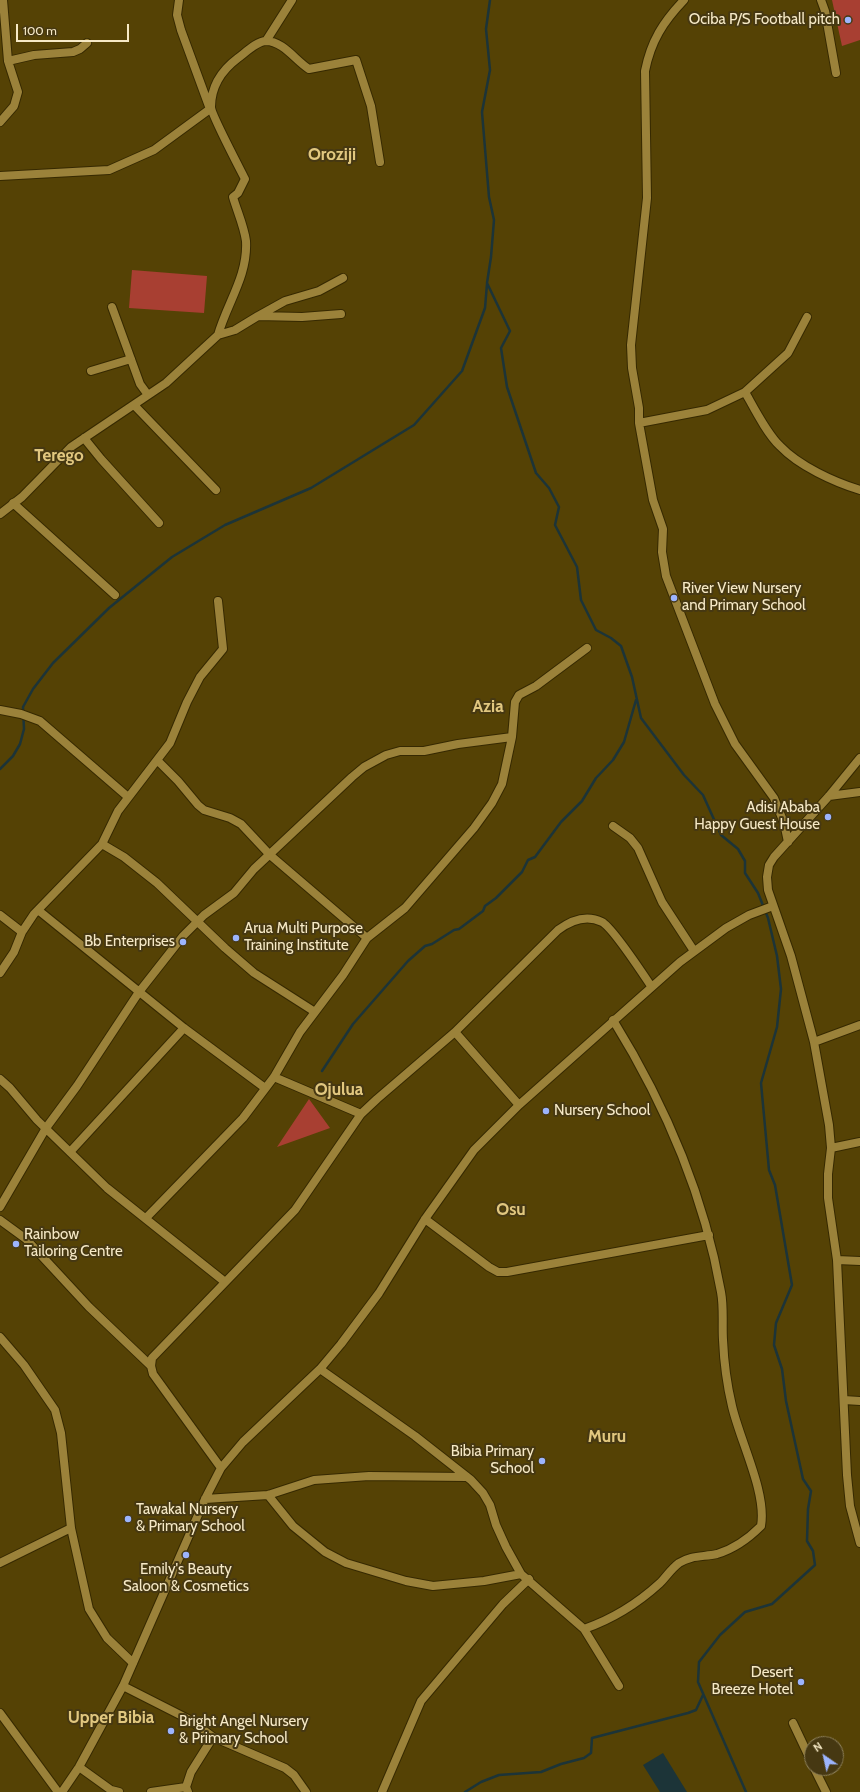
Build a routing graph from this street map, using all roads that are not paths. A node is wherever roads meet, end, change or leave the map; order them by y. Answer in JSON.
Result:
{"nodes":[{"id":1,"x":3,"y":0,"type":"edge"},
{"id":2,"x":179,"y":0,"type":"edge"},
{"id":3,"x":292,"y":0,"type":"edge"},
{"id":4,"x":684,"y":0,"type":"edge"},
{"id":5,"x":822,"y":0,"type":"edge"},
{"id":6,"x":3,"y":22,"type":"edge"},
{"id":7,"x":266,"y":40,"type":"junction"},
{"id":8,"x":87,"y":43,"type":"dead end"},
{"id":9,"x":8,"y":61,"type":"junction"},
{"id":10,"x":836,"y":73,"type":"dead end"},
{"id":11,"x":210,"y":109,"type":"junction"},
{"id":12,"x":0,"y":122,"type":"edge"},
{"id":13,"x":380,"y":162,"type":"dead end"},
{"id":14,"x":0,"y":176,"type":"edge"},
{"id":15,"x":343,"y":278,"type":"dead end"},
{"id":16,"x":112,"y":307,"type":"dead end"},
{"id":17,"x":340,"y":314,"type":"dead end"},
{"id":18,"x":258,"y":316,"type":"junction"},
{"id":19,"x":807,"y":317,"type":"dead end"},
{"id":20,"x":218,"y":335,"type":"junction"},
{"id":21,"x":131,"y":359,"type":"junction"},
{"id":22,"x":91,"y":371,"type":"dead end"},
{"id":23,"x":745,"y":392,"type":"junction"},
{"id":24,"x":148,"y":395,"type":"junction"},
{"id":25,"x":134,"y":405,"type":"junction"},
{"id":26,"x":639,"y":423,"type":"junction"},
{"id":27,"x":84,"y":438,"type":"junction"},
{"id":28,"x":216,"y":490,"type":"dead end"},
{"id":29,"x":860,"y":490,"type":"edge"},
{"id":30,"x":14,"y":503,"type":"junction"},
{"id":31,"x":0,"y":514,"type":"edge"},
{"id":32,"x":158,"y":523,"type":"dead end"},
{"id":33,"x":115,"y":595,"type":"dead end"},
{"id":34,"x":218,"y":601,"type":"dead end"},
{"id":35,"x":587,"y":648,"type":"dead end"},
{"id":36,"x":0,"y":710,"type":"edge"},
{"id":37,"x":512,"y":737,"type":"junction"},
{"id":38,"x":860,"y":758,"type":"edge"},
{"id":39,"x":158,"y":761,"type":"junction"},
{"id":40,"x":860,"y":792,"type":"edge"},
{"id":41,"x":829,"y":796,"type":"junction"},
{"id":42,"x":128,"y":798,"type":"junction"},
{"id":43,"x":613,"y":826,"type":"dead end"},
{"id":44,"x":788,"y":842,"type":"junction"},
{"id":45,"x":102,"y":844,"type":"junction"},
{"id":46,"x":270,"y":855,"type":"junction"},
{"id":47,"x":773,"y":906,"type":"junction"},
{"id":48,"x":38,"y":910,"type":"junction"},
{"id":49,"x":0,"y":915,"type":"edge"},
{"id":50,"x":198,"y":920,"type":"junction"},
{"id":51,"x":22,"y":932,"type":"junction"},
{"id":52,"x":367,"y":938,"type":"junction"},
{"id":53,"x":694,"y":951,"type":"junction"},
{"id":54,"x":0,"y":973,"type":"edge"},
{"id":55,"x":651,"y":986,"type":"junction"},
{"id":56,"x":139,"y":992,"type":"junction"},
{"id":57,"x":315,"y":1012,"type":"junction"},
{"id":58,"x":613,"y":1020,"type":"junction"},
{"id":59,"x":860,"y":1025,"type":"edge"},
{"id":60,"x":184,"y":1028,"type":"junction"},
{"id":61,"x":455,"y":1032,"type":"junction"},
{"id":62,"x":814,"y":1042,"type":"junction"},
{"id":63,"x":274,"y":1077,"type":"junction"},
{"id":64,"x":0,"y":1079,"type":"edge"},
{"id":65,"x":265,"y":1088,"type":"junction"},
{"id":66,"x":519,"y":1105,"type":"junction"},
{"id":67,"x":361,"y":1114,"type":"junction"},
{"id":68,"x":46,"y":1128,"type":"junction"},
{"id":69,"x":860,"y":1142,"type":"edge"},
{"id":70,"x":831,"y":1148,"type":"junction"},
{"id":71,"x":70,"y":1152,"type":"junction"},
{"id":72,"x":0,"y":1207,"type":"edge"},
{"id":73,"x":146,"y":1218,"type":"junction"},
{"id":74,"x":425,"y":1219,"type":"junction"},
{"id":75,"x":0,"y":1220,"type":"edge"},
{"id":76,"x":709,"y":1235,"type":"junction"},
{"id":77,"x":837,"y":1260,"type":"junction"},
{"id":78,"x":860,"y":1261,"type":"edge"},
{"id":79,"x":225,"y":1282,"type":"junction"},
{"id":80,"x":0,"y":1337,"type":"edge"},
{"id":81,"x":151,"y":1366,"type":"junction"},
{"id":82,"x":320,"y":1368,"type":"junction"},
{"id":83,"x":844,"y":1400,"type":"junction"},
{"id":84,"x":860,"y":1401,"type":"edge"},
{"id":85,"x":221,"y":1468,"type":"junction"},
{"id":86,"x":466,"y":1477,"type":"junction"},
{"id":87,"x":268,"y":1495,"type":"junction"},
{"id":88,"x":205,"y":1499,"type":"junction"},
{"id":89,"x":71,"y":1528,"type":"junction"},
{"id":90,"x":860,"y":1543,"type":"edge"},
{"id":91,"x":0,"y":1563,"type":"edge"},
{"id":92,"x":521,"y":1574,"type":"junction"},
{"id":93,"x":528,"y":1579,"type":"junction"},
{"id":94,"x":584,"y":1629,"type":"junction"},
{"id":95,"x":133,"y":1663,"type":"junction"},
{"id":96,"x":123,"y":1686,"type":"junction"},
{"id":97,"x":618,"y":1686,"type":"dead end"},
{"id":98,"x":0,"y":1714,"type":"edge"},
{"id":99,"x":793,"y":1723,"type":"dead end"},
{"id":100,"x":213,"y":1737,"type":"junction"},
{"id":101,"x":804,"y":1746,"type":"edge"},
{"id":102,"x":79,"y":1767,"type":"junction"},
{"id":103,"x":818,"y":1776,"type":"edge"},
{"id":104,"x":187,"y":1790,"type":"edge"},
{"id":105,"x":58,"y":1792,"type":"edge"},
{"id":106,"x":62,"y":1792,"type":"edge"},
{"id":107,"x":119,"y":1792,"type":"edge"},
{"id":108,"x":151,"y":1792,"type":"edge"},
{"id":109,"x":306,"y":1792,"type":"edge"},
{"id":110,"x":382,"y":1792,"type":"edge"},
{"id":111,"x":826,"y":1792,"type":"edge"}],
"edges":[{"from":1,"to":6,"type":"street"},
{"from":2,"to":11,"type":"street"},
{"from":3,"to":7,"type":"street"},
{"from":4,"to":26,"type":"street"},
{"from":5,"to":10,"type":"street"},
{"from":6,"to":9,"type":"street"},
{"from":7,"to":11,"type":"street"},
{"from":7,"to":13,"type":"street"},
{"from":8,"to":9,"type":"street"},
{"from":9,"to":12,"type":"street"},
{"from":11,"to":14,"type":"street"},
{"from":11,"to":20,"type":"street"},
{"from":15,"to":18,"type":"street"},
{"from":16,"to":21,"type":"street"},
{"from":17,"to":18,"type":"street"},
{"from":18,"to":20,"type":"street"},
{"from":19,"to":23,"type":"street"},
{"from":20,"to":24,"type":"street"},
{"from":21,"to":22,"type":"street"},
{"from":21,"to":24,"type":"street"},
{"from":23,"to":26,"type":"street"},
{"from":23,"to":29,"type":"street"},
{"from":24,"to":25,"type":"street"},
{"from":25,"to":27,"type":"street"},
{"from":25,"to":28,"type":"street"},
{"from":26,"to":44,"type":"street"},
{"from":27,"to":30,"type":"street"},
{"from":27,"to":32,"type":"street"},
{"from":30,"to":31,"type":"street"},
{"from":30,"to":33,"type":"street"},
{"from":34,"to":39,"type":"street"},
{"from":35,"to":37,"type":"street"},
{"from":36,"to":42,"type":"street"},
{"from":37,"to":46,"type":"street"},
{"from":37,"to":52,"type":"street"},
{"from":38,"to":41,"type":"street"},
{"from":39,"to":42,"type":"street"},
{"from":39,"to":46,"type":"street"},
{"from":40,"to":41,"type":"street"},
{"from":41,"to":44,"type":"street"},
{"from":42,"to":45,"type":"street"},
{"from":43,"to":53,"type":"street"},
{"from":44,"to":47,"type":"street"},
{"from":45,"to":48,"type":"street"},
{"from":45,"to":50,"type":"street"},
{"from":46,"to":50,"type":"street"},
{"from":46,"to":52,"type":"street"},
{"from":47,"to":53,"type":"street"},
{"from":47,"to":62,"type":"street"},
{"from":48,"to":51,"type":"street"},
{"from":48,"to":56,"type":"street"},
{"from":49,"to":51,"type":"street"},
{"from":50,"to":56,"type":"street"},
{"from":50,"to":57,"type":"street"},
{"from":51,"to":54,"type":"street"},
{"from":52,"to":57,"type":"street"},
{"from":53,"to":55,"type":"street"},
{"from":55,"to":58,"type":"street"},
{"from":55,"to":61,"type":"street"},
{"from":56,"to":60,"type":"street"},
{"from":56,"to":68,"type":"street"},
{"from":57,"to":63,"type":"street"},
{"from":58,"to":66,"type":"street"},
{"from":58,"to":76,"type":"street"},
{"from":59,"to":62,"type":"street"},
{"from":60,"to":65,"type":"street"},
{"from":60,"to":71,"type":"street"},
{"from":61,"to":66,"type":"street"},
{"from":61,"to":67,"type":"street"},
{"from":62,"to":70,"type":"street"},
{"from":63,"to":65,"type":"street"},
{"from":63,"to":67,"type":"street"},
{"from":64,"to":68,"type":"street"},
{"from":65,"to":73,"type":"street"},
{"from":66,"to":74,"type":"street"},
{"from":67,"to":79,"type":"street"},
{"from":68,"to":71,"type":"street"},
{"from":68,"to":72,"type":"street"},
{"from":69,"to":70,"type":"street"},
{"from":70,"to":77,"type":"street"},
{"from":71,"to":73,"type":"street"},
{"from":73,"to":79,"type":"street"},
{"from":74,"to":76,"type":"street"},
{"from":74,"to":82,"type":"street"},
{"from":75,"to":81,"type":"street"},
{"from":76,"to":94,"type":"street"},
{"from":77,"to":78,"type":"street"},
{"from":77,"to":83,"type":"street"},
{"from":79,"to":81,"type":"street"},
{"from":80,"to":89,"type":"street"},
{"from":81,"to":85,"type":"street"},
{"from":82,"to":85,"type":"street"},
{"from":82,"to":86,"type":"street"},
{"from":83,"to":84,"type":"street"},
{"from":83,"to":90,"type":"street"},
{"from":85,"to":88,"type":"street"},
{"from":86,"to":87,"type":"street"},
{"from":86,"to":92,"type":"street"},
{"from":87,"to":88,"type":"street"},
{"from":87,"to":92,"type":"street"},
{"from":88,"to":95,"type":"street"},
{"from":89,"to":91,"type":"street"},
{"from":89,"to":95,"type":"street"},
{"from":92,"to":93,"type":"street"},
{"from":93,"to":94,"type":"street"},
{"from":93,"to":110,"type":"street"},
{"from":94,"to":97,"type":"street"},
{"from":95,"to":96,"type":"street"},
{"from":96,"to":100,"type":"street"},
{"from":96,"to":102,"type":"street"},
{"from":98,"to":105,"type":"street"},
{"from":99,"to":101,"type":"street"},
{"from":100,"to":104,"type":"street"},
{"from":100,"to":109,"type":"street"},
{"from":102,"to":106,"type":"street"},
{"from":102,"to":107,"type":"street"},
{"from":103,"to":111,"type":"street"},
{"from":104,"to":108,"type":"street"}]}
